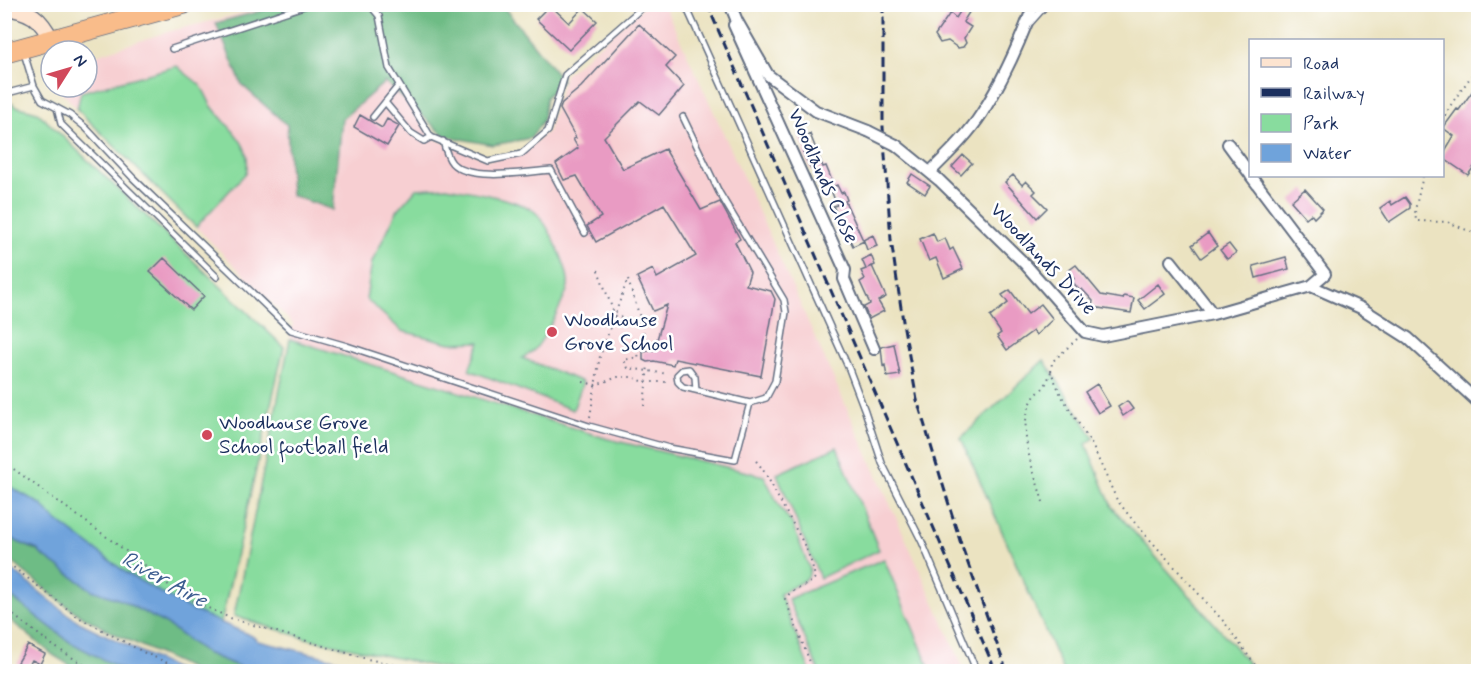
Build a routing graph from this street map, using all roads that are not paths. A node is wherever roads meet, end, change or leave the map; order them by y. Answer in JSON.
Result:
{"nodes":[{"id":1,"x":310,"y":4,"type":"edge"},
{"id":2,"x":369,"y":4,"type":"edge"},
{"id":3,"x":378,"y":4,"type":"edge"},
{"id":4,"x":642,"y":4,"type":"edge"},
{"id":5,"x":685,"y":4,"type":"edge"},
{"id":6,"x":730,"y":4,"type":"edge"},
{"id":7,"x":1034,"y":4,"type":"edge"},
{"id":8,"x":1047,"y":4,"type":"edge"},
{"id":9,"x":171,"y":6,"type":"edge"},
{"id":10,"x":4,"y":7,"type":"edge"},
{"id":11,"x":142,"y":10,"type":"edge"},
{"id":12,"x":379,"y":16,"type":"junction"},
{"id":13,"x":737,"y":21,"type":"junction"},
{"id":14,"x":1025,"y":27,"type":"junction"},
{"id":15,"x":51,"y":39,"type":"edge"},
{"id":16,"x":58,"y":39,"type":"edge"},
{"id":17,"x":39,"y":44,"type":"edge"},
{"id":18,"x":172,"y":49,"type":"dead end"},
{"id":19,"x":14,"y":51,"type":"edge"},
{"id":20,"x":399,"y":85,"type":"junction"},
{"id":21,"x":34,"y":86,"type":"junction"},
{"id":22,"x":4,"y":94,"type":"edge"},
{"id":23,"x":385,"y":102,"type":"junction"},
{"id":24,"x":57,"y":108,"type":"junction"},
{"id":25,"x":373,"y":117,"type":"dead end"},
{"id":26,"x":683,"y":117,"type":"dead end"},
{"id":27,"x":431,"y":137,"type":"junction"},
{"id":28,"x":443,"y":141,"type":"junction"},
{"id":29,"x":1228,"y":144,"type":"dead end"},
{"id":30,"x":930,"y":172,"type":"junction"},
{"id":31,"x":1249,"y":172,"type":"edge"},
{"id":32,"x":1252,"y":177,"type":"edge"},
{"id":33,"x":585,"y":233,"type":"dead end"},
{"id":34,"x":1171,"y":261,"type":"dead end"},
{"id":35,"x":217,"y":277,"type":"dead end"},
{"id":36,"x":1311,"y":286,"type":"junction"},
{"id":37,"x":1213,"y":314,"type":"junction"},
{"id":38,"x":874,"y":349,"type":"dead end"},
{"id":39,"x":696,"y":390,"type":"junction"},
{"id":40,"x":1479,"y":402,"type":"edge"},
{"id":41,"x":750,"y":403,"type":"junction"},
{"id":42,"x":977,"y":672,"type":"edge"}],
"edges":[{"from":1,"to":18,"type":"lane"},
{"from":2,"to":12,"type":"lane"},
{"from":3,"to":12,"type":"lane"},
{"from":4,"to":28,"type":"lane"},
{"from":5,"to":42,"type":"lane"},
{"from":6,"to":13,"type":"street","name":"Woodlands Drive"},
{"from":7,"to":14,"type":"street"},
{"from":8,"to":14,"type":"lane"},
{"from":9,"to":11,"type":"highway"},
{"from":10,"to":15,"type":"street"},
{"from":11,"to":16,"type":"highway"},
{"from":12,"to":20,"type":"lane"},
{"from":13,"to":30,"type":"street","name":"Woodlands Drive","bridge":true},
{"from":13,"to":38,"type":"street","name":"Woodlands Close"},
{"from":14,"to":30,"type":"street"},
{"from":17,"to":19,"type":"highway"},
{"from":19,"to":21,"type":"lane"},
{"from":20,"to":23,"type":"lane"},
{"from":20,"to":27,"type":"lane"},
{"from":21,"to":22,"type":"lane"},
{"from":21,"to":24,"type":"lane"},
{"from":23,"to":25,"type":"lane"},
{"from":23,"to":27,"type":"lane"},
{"from":24,"to":35,"type":"lane"},
{"from":24,"to":41,"type":"lane"},
{"from":26,"to":41,"type":"lane"},
{"from":27,"to":28,"type":"lane"},
{"from":28,"to":33,"type":"lane"},
{"from":29,"to":31,"type":"street"},
{"from":30,"to":37,"type":"street","name":"Woodlands Drive"},
{"from":32,"to":36,"type":"street"},
{"from":34,"to":37,"type":"street"},
{"from":36,"to":37,"type":"street","name":"Woodlands Drive"},
{"from":36,"to":40,"type":"street"},
{"from":39,"to":39,"type":"lane"},
{"from":39,"to":41,"type":"lane"}]}
